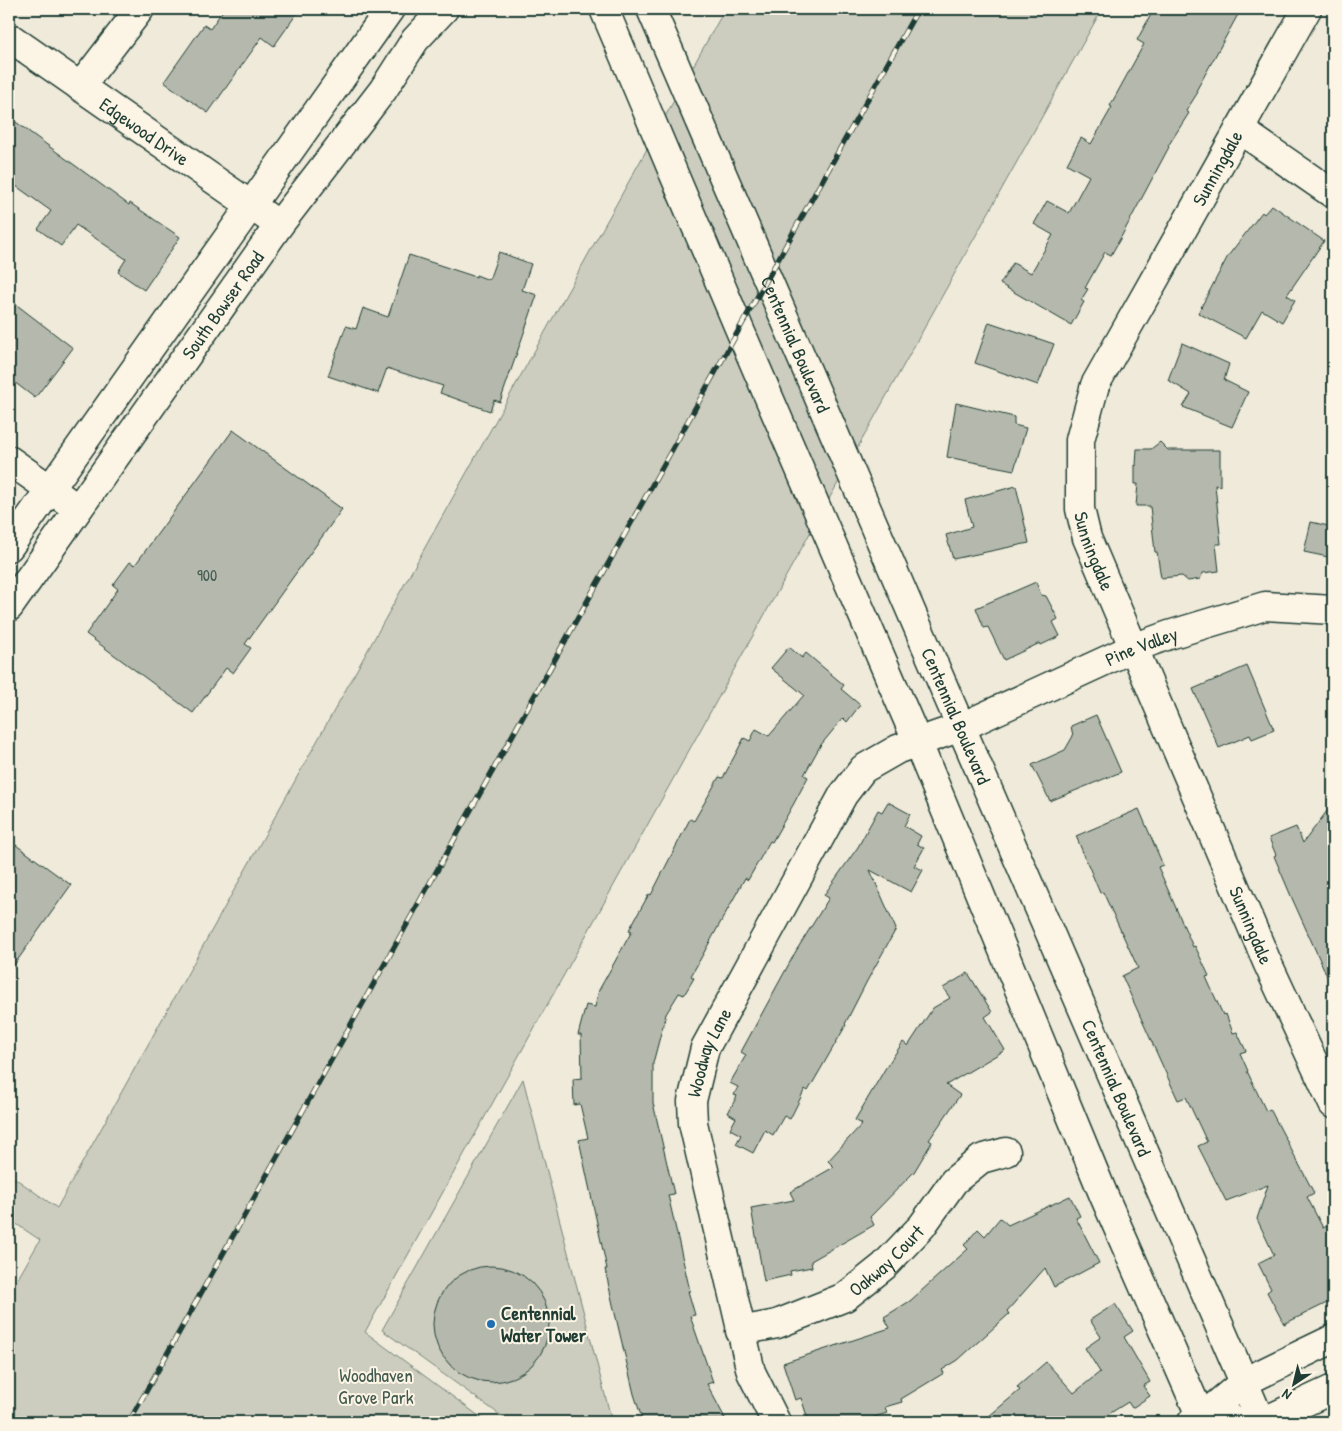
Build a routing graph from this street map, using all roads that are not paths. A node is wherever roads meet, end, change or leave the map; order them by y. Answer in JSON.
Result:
{"nodes":[{"id":1,"x":140,"y":9,"type":"edge"},
{"id":2,"x":390,"y":9,"type":"edge"},
{"id":3,"x":444,"y":9,"type":"edge"},
{"id":4,"x":604,"y":9,"type":"edge"},
{"id":5,"x":651,"y":9,"type":"edge"},
{"id":6,"x":1307,"y":9,"type":"edge"},
{"id":7,"x":9,"y":37,"type":"edge"},
{"id":8,"x":80,"y":87,"type":"junction"},
{"id":9,"x":1239,"y":129,"type":"junction"},
{"id":10,"x":1333,"y":194,"type":"edge"},
{"id":11,"x":252,"y":205,"type":"junction"},
{"id":12,"x":279,"y":225,"type":"junction"},
{"id":13,"x":9,"y":460,"type":"edge"},
{"id":14,"x":50,"y":489,"type":"junction"},
{"id":15,"x":78,"y":509,"type":"junction"},
{"id":16,"x":9,"y":548,"type":"edge"},
{"id":17,"x":9,"y":607,"type":"edge"},
{"id":18,"x":1333,"y":610,"type":"edge"},
{"id":19,"x":1133,"y":648,"type":"junction"},
{"id":20,"x":961,"y":727,"type":"junction"},
{"id":21,"x":917,"y":742,"type":"junction"},
{"id":22,"x":1333,"y":1104,"type":"edge"},
{"id":23,"x":1006,"y":1152,"type":"dead end"},
{"id":24,"x":740,"y":1331,"type":"junction"},
{"id":25,"x":1333,"y":1339,"type":"edge"},
{"id":26,"x":1244,"y":1382,"type":"junction"},
{"id":27,"x":1333,"y":1389,"type":"edge"},
{"id":28,"x":1199,"y":1421,"type":"edge"},
{"id":29,"x":776,"y":1422,"type":"edge"},
{"id":30,"x":1260,"y":1422,"type":"edge"}],
"edges":[{"from":1,"to":8,"type":"street"},
{"from":2,"to":11,"type":"street","name":"South Bowser Road"},
{"from":3,"to":12,"type":"street","name":"South Bowser Road"},
{"from":4,"to":21,"type":"street"},
{"from":5,"to":20,"type":"street","name":"Centennial Boulevard"},
{"from":6,"to":9,"type":"street","name":"Sunningdale"},
{"from":7,"to":8,"type":"street","name":"Edgewood Drive"},
{"from":8,"to":11,"type":"street","name":"Edgewood Drive"},
{"from":9,"to":10,"type":"street"},
{"from":9,"to":19,"type":"street","name":"Sunningdale"},
{"from":11,"to":12,"type":"street","name":"Edgewood Drive"},
{"from":11,"to":14,"type":"street","name":"South Bowser Road"},
{"from":12,"to":15,"type":"street","name":"South Bowser Road"},
{"from":13,"to":14,"type":"street"},
{"from":14,"to":15,"type":"street"},
{"from":14,"to":16,"type":"street","name":"South Bowser Road"},
{"from":15,"to":17,"type":"street","name":"South Bowser Road"},
{"from":18,"to":19,"type":"street","name":"Pine Valley"},
{"from":19,"to":20,"type":"street","name":"Pine Valley"},
{"from":19,"to":22,"type":"street","name":"Sunningdale"},
{"from":20,"to":21,"type":"street","name":"Pine Valley"},
{"from":20,"to":26,"type":"street","name":"Centennial Boulevard"},
{"from":21,"to":24,"type":"street","name":"Woodway Lane"},
{"from":21,"to":28,"type":"street"},
{"from":23,"to":24,"type":"street","name":"Oakway Court"},
{"from":24,"to":29,"type":"street","name":"Woodway Lane"},
{"from":25,"to":26,"type":"street"},
{"from":26,"to":28,"type":"street"},
{"from":26,"to":30,"type":"street","name":"Centennial Boulevard"},
{"from":27,"to":30,"type":"street"},
{"from":28,"to":30,"type":"street"}]}
